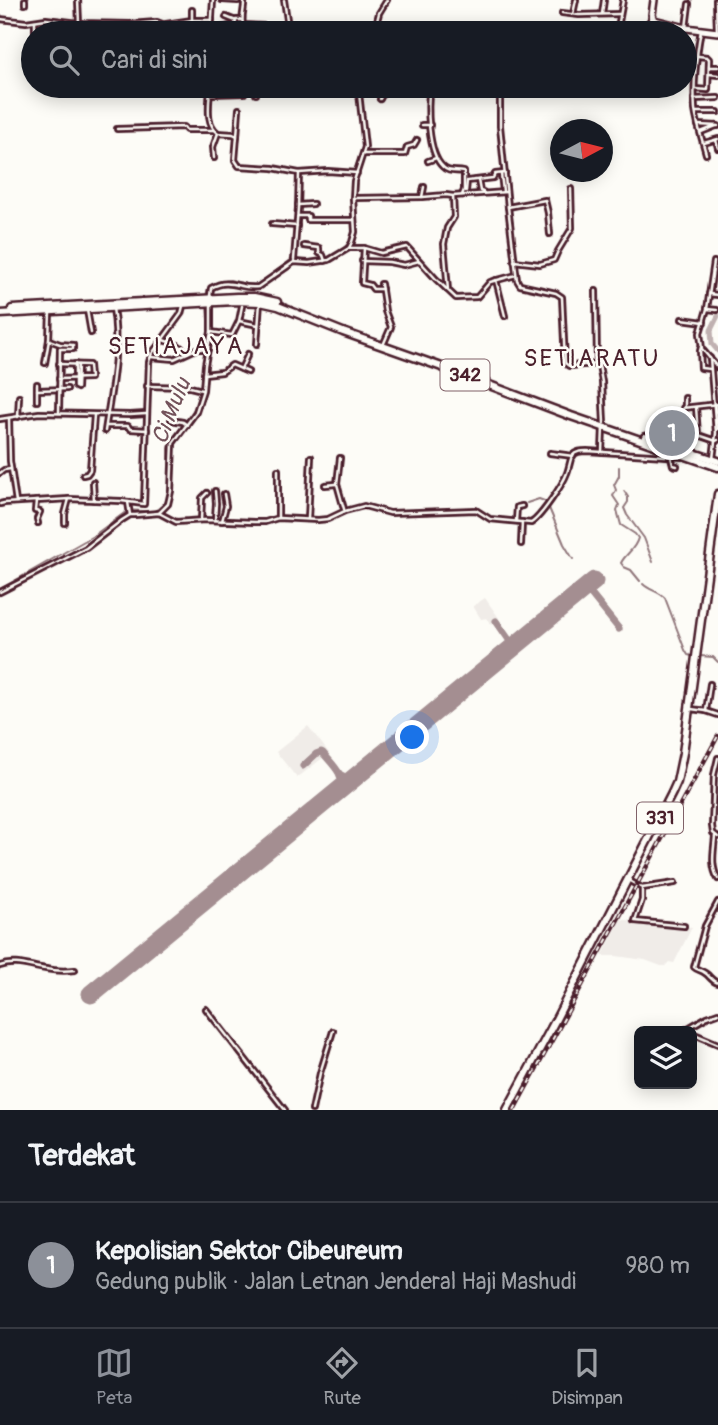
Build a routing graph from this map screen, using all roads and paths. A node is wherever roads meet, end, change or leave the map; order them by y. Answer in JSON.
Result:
{"nodes":[{"id":1,"x":78,"y":0,"type":"edge"},
{"id":2,"x":213,"y":0,"type":"edge"},
{"id":3,"x":222,"y":0,"type":"edge"},
{"id":4,"x":244,"y":0,"type":"edge"},
{"id":5,"x":284,"y":0,"type":"edge"},
{"id":6,"x":387,"y":0,"type":"edge"},
{"id":7,"x":576,"y":0,"type":"edge"},
{"id":8,"x":604,"y":0,"type":"edge"},
{"id":9,"x":623,"y":0,"type":"edge"},
{"id":10,"x":654,"y":0,"type":"edge"},
{"id":11,"x":716,"y":0,"type":"edge"},
{"id":12,"x":238,"y":1,"type":"edge"},
{"id":13,"x":689,"y":4,"type":"dead end"},
{"id":14,"x":192,"y":10,"type":"dead end"},
{"id":15,"x":562,"y":13,"type":"dead end"},
{"id":16,"x":573,"y":14,"type":"junction"},
{"id":17,"x":602,"y":14,"type":"junction"},
{"id":18,"x":620,"y":14,"type":"junction"},
{"id":19,"x":226,"y":17,"type":"dead end"},
{"id":20,"x":652,"y":18,"type":"junction"},
{"id":21,"x":0,"y":19,"type":"edge"},
{"id":22,"x":192,"y":20,"type":"junction"},
{"id":23,"x":212,"y":20,"type":"joint"},
{"id":24,"x":242,"y":20,"type":"joint"},
{"id":25,"x":21,"y":21,"type":"edge"},
{"id":26,"x":35,"y":21,"type":"edge"},
{"id":27,"x":62,"y":21,"type":"edge"},
{"id":28,"x":79,"y":21,"type":"edge"},
{"id":29,"x":187,"y":21,"type":"edge"},
{"id":30,"x":236,"y":21,"type":"joint"},
{"id":31,"x":287,"y":21,"type":"edge"},
{"id":32,"x":377,"y":21,"type":"edge"},
{"id":33,"x":619,"y":21,"type":"edge"},
{"id":34,"x":650,"y":21,"type":"edge"},
{"id":35,"x":658,"y":21,"type":"edge"},
{"id":36,"x":687,"y":21,"type":"edge"},
{"id":37,"x":697,"y":29,"type":"edge"},
{"id":38,"x":701,"y":30,"type":"junction"},
{"id":39,"x":717,"y":32,"type":"edge"},
{"id":40,"x":697,"y":52,"type":"edge"},
{"id":41,"x":697,"y":58,"type":"edge"},
{"id":42,"x":709,"y":67,"type":"junction"},
{"id":43,"x":718,"y":67,"type":"edge"},
{"id":44,"x":709,"y":74,"type":"junction"},
{"id":45,"x":718,"y":75,"type":"edge"},
{"id":46,"x":697,"y":89,"type":"edge"},
{"id":47,"x":708,"y":90,"type":"junction"},
{"id":48,"x":718,"y":97,"type":"edge"},
{"id":49,"x":210,"y":98,"type":"edge"},
{"id":50,"x":360,"y":98,"type":"edge"},
{"id":51,"x":432,"y":98,"type":"edge"},
{"id":52,"x":500,"y":98,"type":"edge"},
{"id":53,"x":695,"y":99,"type":"joint"},
{"id":54,"x":707,"y":99,"type":"junction"},
{"id":55,"x":239,"y":109,"type":"dead end"},
{"id":56,"x":695,"y":112,"type":"junction"},
{"id":57,"x":718,"y":112,"type":"edge"},
{"id":58,"x":422,"y":125,"type":"dead end"},
{"id":59,"x":430,"y":125,"type":"junction"},
{"id":60,"x":698,"y":125,"type":"junction"},
{"id":61,"x":717,"y":126,"type":"edge"},
{"id":62,"x":117,"y":128,"type":"dead end"},
{"id":63,"x":213,"y":130,"type":"junction"},
{"id":64,"x":701,"y":132,"type":"junction"},
{"id":65,"x":218,"y":133,"type":"junction"},
{"id":66,"x":237,"y":136,"type":"junction"},
{"id":67,"x":417,"y":140,"type":"dead end"},
{"id":68,"x":717,"y":140,"type":"edge"},
{"id":69,"x":703,"y":144,"type":"junction"},
{"id":70,"x":718,"y":148,"type":"edge"},
{"id":71,"x":364,"y":154,"type":"junction"},
{"id":72,"x":706,"y":154,"type":"dead end"},
{"id":73,"x":214,"y":158,"type":"dead end"},
{"id":74,"x":436,"y":158,"type":"junction"},
{"id":75,"x":428,"y":161,"type":"dead end"},
{"id":76,"x":354,"y":172,"type":"junction"},
{"id":77,"x":299,"y":173,"type":"junction"},
{"id":78,"x":503,"y":174,"type":"junction"},
{"id":79,"x":478,"y":180,"type":"junction"},
{"id":80,"x":424,"y":187,"type":"dead end"},
{"id":81,"x":571,"y":189,"type":"dead end"},
{"id":82,"x":466,"y":191,"type":"dead end"},
{"id":83,"x":495,"y":191,"type":"dead end"},
{"id":84,"x":505,"y":191,"type":"junction"},
{"id":85,"x":462,"y":195,"type":"junction"},
{"id":86,"x":453,"y":196,"type":"junction"},
{"id":87,"x":422,"y":197,"type":"junction"},
{"id":88,"x":353,"y":198,"type":"junction"},
{"id":89,"x":313,"y":204,"type":"dead end"},
{"id":90,"x":298,"y":205,"type":"junction"},
{"id":91,"x":508,"y":207,"type":"junction"},
{"id":92,"x":298,"y":216,"type":"junction"},
{"id":93,"x":353,"y":220,"type":"junction"},
{"id":94,"x":272,"y":224,"type":"dead end"},
{"id":95,"x":297,"y":226,"type":"junction"},
{"id":96,"x":550,"y":234,"type":"dead end"},
{"id":97,"x":304,"y":246,"type":"dead end"},
{"id":98,"x":349,"y":248,"type":"junction"},
{"id":99,"x":363,"y":248,"type":"junction"},
{"id":100,"x":294,"y":260,"type":"junction"},
{"id":101,"x":325,"y":260,"type":"junction"},
{"id":102,"x":362,"y":261,"type":"junction"},
{"id":103,"x":419,"y":261,"type":"junction"},
{"id":104,"x":514,"y":261,"type":"junction"},
{"id":105,"x":715,"y":265,"type":"edge"},
{"id":106,"x":516,"y":275,"type":"junction"},
{"id":107,"x":496,"y":280,"type":"junction"},
{"id":108,"x":381,"y":284,"type":"dead end"},
{"id":109,"x":382,"y":289,"type":"junction"},
{"id":110,"x":448,"y":290,"type":"junction"},
{"id":111,"x":596,"y":292,"type":"dead end"},
{"id":112,"x":709,"y":294,"type":"junction"},
{"id":113,"x":718,"y":295,"type":"edge"},
{"id":114,"x":208,"y":300,"type":"junction"},
{"id":115,"x":227,"y":300,"type":"junction"},
{"id":116,"x":260,"y":302,"type":"junction"},
{"id":117,"x":183,"y":304,"type":"junction"},
{"id":118,"x":242,"y":306,"type":"dead end"},
{"id":119,"x":113,"y":308,"type":"junction"},
{"id":120,"x":707,"y":309,"type":"junction"},
{"id":121,"x":87,"y":310,"type":"junction"},
{"id":122,"x":717,"y":310,"type":"edge"},
{"id":123,"x":0,"y":312,"type":"edge"},
{"id":124,"x":50,"y":312,"type":"junction"},
{"id":125,"x":505,"y":316,"type":"dead end"},
{"id":126,"x":682,"y":319,"type":"dead end"},
{"id":127,"x":239,"y":321,"type":"junction"},
{"id":128,"x":696,"y":321,"type":"junction"},
{"id":129,"x":704,"y":321,"type":"junction"},
{"id":130,"x":258,"y":325,"type":"junction"},
{"id":131,"x":700,"y":330,"type":"junction"},
{"id":132,"x":211,"y":332,"type":"junction"},
{"id":133,"x":91,"y":333,"type":"dead end"},
{"id":134,"x":49,"y":340,"type":"junction"},
{"id":135,"x":163,"y":340,"type":"junction"},
{"id":136,"x":376,"y":341,"type":"junction"},
{"id":137,"x":384,"y":342,"type":"junction"},
{"id":138,"x":257,"y":344,"type":"dead end"},
{"id":139,"x":701,"y":347,"type":"junction"},
{"id":140,"x":207,"y":349,"type":"junction"},
{"id":141,"x":184,"y":350,"type":"dead end"},
{"id":142,"x":248,"y":354,"type":"dead end"},
{"id":143,"x":150,"y":357,"type":"junction"},
{"id":144,"x":710,"y":358,"type":"junction"},
{"id":145,"x":45,"y":363,"type":"dead end"},
{"id":146,"x":59,"y":363,"type":"junction"},
{"id":147,"x":76,"y":364,"type":"junction"},
{"id":148,"x":597,"y":364,"type":"junction"},
{"id":149,"x":718,"y":368,"type":"edge"},
{"id":150,"x":241,"y":369,"type":"junction"},
{"id":151,"x":710,"y":369,"type":"junction"},
{"id":152,"x":248,"y":372,"type":"dead end"},
{"id":153,"x":206,"y":375,"type":"junction"},
{"id":154,"x":59,"y":379,"type":"junction"},
{"id":155,"x":76,"y":379,"type":"junction"},
{"id":156,"x":37,"y":384,"type":"dead end"},
{"id":157,"x":147,"y":386,"type":"junction"},
{"id":158,"x":59,"y":389,"type":"junction"},
{"id":159,"x":66,"y":389,"type":"dead end"},
{"id":160,"x":200,"y":389,"type":"junction"},
{"id":161,"x":37,"y":390,"type":"junction"},
{"id":162,"x":19,"y":397,"type":"dead end"},
{"id":163,"x":685,"y":398,"type":"dead end"},
{"id":164,"x":37,"y":401,"type":"dead end"},
{"id":165,"x":715,"y":404,"type":"edge"},
{"id":166,"x":685,"y":407,"type":"junction"},
{"id":167,"x":696,"y":407,"type":"junction"},
{"id":168,"x":59,"y":413,"type":"junction"},
{"id":169,"x":107,"y":414,"type":"junction"},
{"id":170,"x":146,"y":414,"type":"junction"},
{"id":171,"x":572,"y":414,"type":"junction"},
{"id":172,"x":94,"y":415,"type":"junction"},
{"id":173,"x":18,"y":417,"type":"junction"},
{"id":174,"x":9,"y":418,"type":"junction"},
{"id":175,"x":0,"y":419,"type":"edge"},
{"id":176,"x":171,"y":420,"type":"dead end"},
{"id":177,"x":185,"y":423,"type":"junction"},
{"id":178,"x":604,"y":425,"type":"junction"},
{"id":179,"x":106,"y":426,"type":"junction"},
{"id":180,"x":147,"y":430,"type":"junction"},
{"id":181,"x":105,"y":431,"type":"dead end"},
{"id":182,"x":717,"y":432,"type":"edge"},
{"id":183,"x":633,"y":435,"type":"junction"},
{"id":184,"x":698,"y":436,"type":"junction"},
{"id":185,"x":717,"y":441,"type":"edge"},
{"id":186,"x":602,"y":452,"type":"junction"},
{"id":187,"x":551,"y":453,"type":"dead end"},
{"id":188,"x":572,"y":456,"type":"junction"},
{"id":189,"x":311,"y":457,"type":"dead end"},
{"id":190,"x":671,"y":457,"type":"junction"},
{"id":191,"x":340,"y":458,"type":"dead end"},
{"id":192,"x":692,"y":458,"type":"junction"},
{"id":193,"x":716,"y":463,"type":"edge"},
{"id":194,"x":677,"y":466,"type":"dead end"},
{"id":195,"x":11,"y":469,"type":"junction"},
{"id":196,"x":278,"y":470,"type":"dead end"},
{"id":197,"x":0,"y":473,"type":"edge"},
{"id":198,"x":83,"y":475,"type":"dead end"},
{"id":199,"x":93,"y":482,"type":"dead end"},
{"id":200,"x":337,"y":484,"type":"junction"},
{"id":201,"x":325,"y":485,"type":"dead end"},
{"id":202,"x":215,"y":491,"type":"dead end"},
{"id":203,"x":206,"y":494,"type":"dead end"},
{"id":204,"x":224,"y":494,"type":"dead end"},
{"id":205,"x":718,"y":494,"type":"edge"},
{"id":206,"x":69,"y":499,"type":"junction"},
{"id":207,"x":94,"y":500,"type":"junction"},
{"id":208,"x":36,"y":501,"type":"junction"},
{"id":209,"x":16,"y":502,"type":"junction"},
{"id":210,"x":717,"y":503,"type":"edge"},
{"id":211,"x":0,"y":504,"type":"edge"},
{"id":212,"x":129,"y":504,"type":"junction"},
{"id":213,"x":523,"y":506,"type":"dead end"},
{"id":214,"x":345,"y":511,"type":"junction"},
{"id":215,"x":130,"y":513,"type":"junction"},
{"id":216,"x":159,"y":513,"type":"junction"},
{"id":217,"x":278,"y":518,"type":"junction"},
{"id":218,"x":308,"y":519,"type":"junction"},
{"id":219,"x":201,"y":520,"type":"junction"},
{"id":220,"x":215,"y":520,"type":"junction"},
{"id":221,"x":222,"y":521,"type":"junction"},
{"id":222,"x":516,"y":522,"type":"junction"},
{"id":223,"x":37,"y":523,"type":"dead end"},
{"id":224,"x":65,"y":523,"type":"dead end"},
{"id":225,"x":522,"y":523,"type":"junction"},
{"id":226,"x":715,"y":528,"type":"edge"},
{"id":227,"x":521,"y":544,"type":"dead end"},
{"id":228,"x":0,"y":592,"type":"edge"},
{"id":229,"x":710,"y":684,"type":"dead end"},
{"id":230,"x":689,"y":709,"type":"junction"},
{"id":231,"x":706,"y":711,"type":"junction"},
{"id":232,"x":718,"y":715,"type":"edge"},
{"id":233,"x":718,"y":758,"type":"edge"},
{"id":234,"x":716,"y":836,"type":"edge"},
{"id":235,"x":718,"y":879,"type":"edge"},
{"id":236,"x":628,"y":880,"type":"junction"},
{"id":237,"x":675,"y":883,"type":"dead end"},
{"id":238,"x":642,"y":888,"type":"junction"},
{"id":239,"x":718,"y":902,"type":"edge"},
{"id":240,"x":684,"y":926,"type":"dead end"},
{"id":241,"x":0,"y":966,"type":"edge"},
{"id":242,"x":75,"y":970,"type":"dead end"},
{"id":243,"x":718,"y":983,"type":"edge"},
{"id":244,"x":205,"y":1009,"type":"dead end"},
{"id":245,"x":718,"y":1013,"type":"edge"},
{"id":246,"x":692,"y":1026,"type":"edge"},
{"id":247,"x":333,"y":1031,"type":"dead end"},
{"id":248,"x":697,"y":1036,"type":"edge"},
{"id":249,"x":718,"y":1044,"type":"edge"},
{"id":250,"x":285,"y":1110,"type":"edge"},
{"id":251,"x":312,"y":1110,"type":"edge"},
{"id":252,"x":507,"y":1110,"type":"edge"}],
"edges":[{"from":1,"to":28,"type":"street"},
{"from":2,"to":23,"type":"street"},
{"from":3,"to":12,"type":"street"},
{"from":4,"to":24,"type":"street"},
{"from":5,"to":31,"type":"street"},
{"from":6,"to":32,"type":"street"},
{"from":7,"to":16,"type":"street"},
{"from":8,"to":17,"type":"street"},
{"from":9,"to":18,"type":"street"},
{"from":10,"to":20,"type":"street"},
{"from":11,"to":39,"type":"street"},
{"from":13,"to":36,"type":"street"},
{"from":14,"to":22,"type":"street"},
{"from":15,"to":16,"type":"street"},
{"from":16,"to":17,"type":"street"},
{"from":17,"to":18,"type":"street"},
{"from":18,"to":33,"type":"street"},
{"from":19,"to":30,"type":"street"},
{"from":20,"to":34,"type":"street"},
{"from":20,"to":35,"type":"street"},
{"from":21,"to":25,"type":"street"},
{"from":22,"to":23,"type":"street"},
{"from":22,"to":29,"type":"street"},
{"from":24,"to":30,"type":"street"},
{"from":26,"to":27,"type":"street"},
{"from":37,"to":38,"type":"street"},
{"from":38,"to":39,"type":"street"},
{"from":38,"to":40,"type":"street"},
{"from":41,"to":42,"type":"street"},
{"from":42,"to":43,"type":"street"},
{"from":42,"to":44,"type":"street"},
{"from":44,"to":45,"type":"street"},
{"from":44,"to":47,"type":"street"},
{"from":46,"to":47,"type":"street"},
{"from":47,"to":54,"type":"street"},
{"from":48,"to":54,"type":"street"},
{"from":49,"to":63,"type":"street"},
{"from":50,"to":71,"type":"street"},
{"from":51,"to":59,"type":"street"},
{"from":52,"to":78,"type":"street"},
{"from":53,"to":54,"type":"street"},
{"from":53,"to":56,"type":"street"},
{"from":55,"to":66,"type":"street"},
{"from":56,"to":57,"type":"street"},
{"from":56,"to":60,"type":"street"},
{"from":58,"to":59,"type":"street"},
{"from":59,"to":74,"type":"street"},
{"from":60,"to":61,"type":"street"},
{"from":60,"to":64,"type":"street"},
{"from":61,"to":64,"type":"street"},
{"from":62,"to":63,"type":"street"},
{"from":63,"to":65,"type":"street"},
{"from":64,"to":69,"type":"street"},
{"from":65,"to":66,"type":"street"},
{"from":65,"to":73,"type":"street"},
{"from":66,"to":77,"type":"street"},
{"from":67,"to":71,"type":"street"},
{"from":68,"to":69,"type":"street"},
{"from":68,"to":70,"type":"street"},
{"from":69,"to":72,"type":"street"},
{"from":71,"to":76,"type":"street"},
{"from":74,"to":75,"type":"street"},
{"from":74,"to":85,"type":"street"},
{"from":76,"to":77,"type":"street"},
{"from":76,"to":88,"type":"street"},
{"from":77,"to":90,"type":"street"},
{"from":78,"to":79,"type":"street"},
{"from":78,"to":84,"type":"street"},
{"from":79,"to":82,"type":"street"},
{"from":79,"to":83,"type":"street"},
{"from":80,"to":87,"type":"street"},
{"from":81,"to":104,"type":"street"},
{"from":84,"to":85,"type":"street"},
{"from":84,"to":91,"type":"street"},
{"from":85,"to":86,"type":"street"},
{"from":86,"to":87,"type":"street"},
{"from":86,"to":110,"type":"street"},
{"from":87,"to":88,"type":"street"},
{"from":88,"to":93,"type":"street"},
{"from":89,"to":90,"type":"street"},
{"from":90,"to":92,"type":"street"},
{"from":91,"to":96,"type":"street"},
{"from":91,"to":104,"type":"street"},
{"from":92,"to":93,"type":"street"},
{"from":92,"to":95,"type":"street"},
{"from":93,"to":98,"type":"street"},
{"from":94,"to":95,"type":"street"},
{"from":95,"to":100,"type":"street"},
{"from":97,"to":101,"type":"street"},
{"from":98,"to":99,"type":"street"},
{"from":98,"to":101,"type":"street"},
{"from":99,"to":102,"type":"street"},
{"from":99,"to":103,"type":"street"},
{"from":100,"to":101,"type":"street"},
{"from":100,"to":114,"type":"street"},
{"from":102,"to":103,"type":"street"},
{"from":102,"to":109,"type":"street"},
{"from":103,"to":110,"type":"street"},
{"from":104,"to":106,"type":"street"},
{"from":105,"to":112,"type":"street"},
{"from":106,"to":107,"type":"street"},
{"from":106,"to":148,"type":"street"},
{"from":107,"to":110,"type":"street"},
{"from":107,"to":125,"type":"street"},
{"from":108,"to":109,"type":"street"},
{"from":109,"to":137,"type":"street"},
{"from":111,"to":148,"type":"street"},
{"from":112,"to":113,"type":"street"},
{"from":112,"to":120,"type":"street"},
{"from":114,"to":115,"type":"main road","number":"342"},
{"from":114,"to":117,"type":"main road","number":"342"},
{"from":114,"to":123,"type":"main road","number":"342"},
{"from":114,"to":132,"type":"street"},
{"from":115,"to":116,"type":"main road","number":"342"},
{"from":115,"to":136,"type":"main road","number":"342"},
{"from":116,"to":130,"type":"street"},
{"from":116,"to":136,"type":"main road","number":"342"},
{"from":117,"to":119,"type":"main road","number":"342"},
{"from":117,"to":135,"type":"street"},
{"from":118,"to":127,"type":"street"},
{"from":119,"to":121,"type":"main road","number":"342"},
{"from":119,"to":169,"type":"street"},
{"from":120,"to":122,"type":"street"},
{"from":120,"to":129,"type":"street"},
{"from":121,"to":124,"type":"main road","number":"342"},
{"from":121,"to":133,"type":"street"},
{"from":123,"to":124,"type":"main road","number":"342"},
{"from":124,"to":134,"type":"street"},
{"from":126,"to":128,"type":"street"},
{"from":127,"to":130,"type":"street"},
{"from":127,"to":132,"type":"street"},
{"from":128,"to":129,"type":"street"},
{"from":128,"to":131,"type":"street"},
{"from":129,"to":131,"type":"street"},
{"from":130,"to":138,"type":"street"},
{"from":131,"to":139,"type":"street"},
{"from":132,"to":140,"type":"street"},
{"from":134,"to":145,"type":"street"},
{"from":134,"to":146,"type":"street"},
{"from":135,"to":141,"type":"street"},
{"from":135,"to":143,"type":"street"},
{"from":136,"to":137,"type":"main road","number":"342"},
{"from":136,"to":171,"type":"main road","number":"342"},
{"from":137,"to":171,"type":"main road","number":"342"},
{"from":139,"to":144,"type":"street"},
{"from":139,"to":151,"type":"street"},
{"from":140,"to":143,"type":"street"},
{"from":140,"to":153,"type":"street"},
{"from":142,"to":150,"type":"street"},
{"from":143,"to":157,"type":"street"},
{"from":144,"to":149,"type":"street"},
{"from":144,"to":151,"type":"street"},
{"from":146,"to":147,"type":"street"},
{"from":146,"to":154,"type":"street"},
{"from":147,"to":155,"type":"street"},
{"from":147,"to":155,"type":"street"},
{"from":148,"to":178,"type":"street"},
{"from":150,"to":152,"type":"street"},
{"from":150,"to":153,"type":"street"},
{"from":151,"to":165,"type":"street"},
{"from":153,"to":160,"type":"street"},
{"from":154,"to":155,"type":"street"},
{"from":154,"to":158,"type":"street"},
{"from":156,"to":161,"type":"street"},
{"from":157,"to":160,"type":"street"},
{"from":157,"to":170,"type":"street"},
{"from":158,"to":159,"type":"street"},
{"from":158,"to":161,"type":"street"},
{"from":158,"to":168,"type":"street"},
{"from":160,"to":177,"type":"street"},
{"from":161,"to":164,"type":"street"},
{"from":162,"to":173,"type":"street"},
{"from":163,"to":166,"type":"street"},
{"from":165,"to":167,"type":"street"},
{"from":165,"to":182,"type":"street"},
{"from":166,"to":167,"type":"street"},
{"from":166,"to":184,"type":"street"},
{"from":167,"to":184,"type":"street"},
{"from":168,"to":172,"type":"street"},
{"from":168,"to":173,"type":"street"},
{"from":169,"to":170,"type":"street"},
{"from":169,"to":172,"type":"street"},
{"from":169,"to":179,"type":"street"},
{"from":170,"to":180,"type":"street"},
{"from":171,"to":178,"type":"main road","number":"342"},
{"from":172,"to":198,"type":"street"},
{"from":173,"to":174,"type":"street"},
{"from":174,"to":175,"type":"street"},
{"from":174,"to":195,"type":"street"},
{"from":176,"to":177,"type":"street"},
{"from":177,"to":216,"type":"street"},
{"from":178,"to":183,"type":"main road","number":"342"},
{"from":178,"to":186,"type":"street"},
{"from":179,"to":180,"type":"street"},
{"from":179,"to":181,"type":"street"},
{"from":180,"to":212,"type":"street"},
{"from":182,"to":185,"type":"street"},
{"from":183,"to":192,"type":"main road","number":"342"},
{"from":183,"to":193,"type":"main road","number":"342"},
{"from":184,"to":185,"type":"street"},
{"from":185,"to":193,"type":"street"},
{"from":186,"to":188,"type":"street"},
{"from":186,"to":190,"type":"street"},
{"from":187,"to":188,"type":"street"},
{"from":188,"to":225,"type":"street"},
{"from":189,"to":218,"type":"street"},
{"from":190,"to":192,"type":"street"},
{"from":190,"to":194,"type":"street"},
{"from":191,"to":200,"type":"street"},
{"from":192,"to":193,"type":"main road","number":"342"},
{"from":195,"to":197,"type":"street"},
{"from":195,"to":209,"type":"street"},
{"from":196,"to":217,"type":"street"},
{"from":199,"to":207,"type":"street"},
{"from":200,"to":201,"type":"street"},
{"from":200,"to":214,"type":"street"},
{"from":202,"to":220,"type":"street"},
{"from":203,"to":219,"type":"street"},
{"from":204,"to":221,"type":"street"},
{"from":205,"to":210,"type":"main road","number":"331"},
{"from":206,"to":207,"type":"street"},
{"from":206,"to":208,"type":"street"},
{"from":206,"to":224,"type":"street"},
{"from":207,"to":212,"type":"street"},
{"from":208,"to":209,"type":"street"},
{"from":208,"to":223,"type":"street"},
{"from":209,"to":211,"type":"street"},
{"from":210,"to":226,"type":"main road","number":"331"},
{"from":212,"to":215,"type":"street"},
{"from":213,"to":222,"type":"street"},
{"from":214,"to":218,"type":"street"},
{"from":214,"to":222,"type":"street"},
{"from":215,"to":216,"type":"street"},
{"from":215,"to":228,"type":"street"},
{"from":216,"to":219,"type":"street"},
{"from":217,"to":218,"type":"street"},
{"from":217,"to":221,"type":"street"},
{"from":219,"to":220,"type":"street"},
{"from":220,"to":221,"type":"street"},
{"from":222,"to":225,"type":"street"},
{"from":225,"to":227,"type":"street"},
{"from":226,"to":230,"type":"main road","number":"331"},
{"from":229,"to":231,"type":"street"},
{"from":230,"to":231,"type":"street"},
{"from":230,"to":236,"type":"main road","number":"331"},
{"from":231,"to":232,"type":"street"},
{"from":233,"to":234,"type":"street"},
{"from":234,"to":235,"type":"street"},
{"from":236,"to":238,"type":"street"},
{"from":236,"to":252,"type":"main road","number":"331"},
{"from":237,"to":238,"type":"street"},
{"from":238,"to":240,"type":"street"},
{"from":239,"to":243,"type":"street"},
{"from":241,"to":242,"type":"street"},
{"from":244,"to":250,"type":"street"},
{"from":245,"to":246,"type":"street"},
{"from":247,"to":251,"type":"street"},
{"from":248,"to":249,"type":"street"}]}
